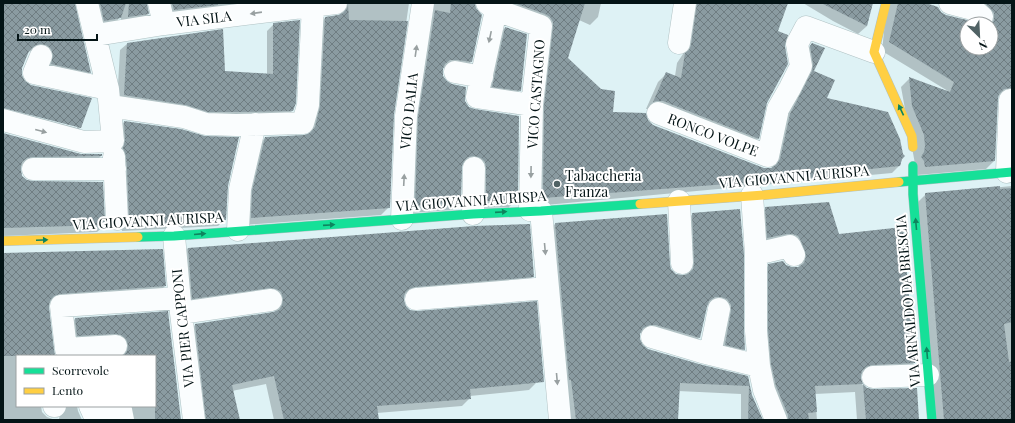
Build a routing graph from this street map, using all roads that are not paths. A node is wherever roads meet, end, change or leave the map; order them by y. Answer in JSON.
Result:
{"nodes":[{"id":1,"x":88,"y":3,"type":"edge"},
{"id":2,"x":159,"y":3,"type":"edge"},
{"id":3,"x":336,"y":3,"type":"edge"},
{"id":4,"x":423,"y":3,"type":"edge"},
{"id":5,"x":685,"y":3,"type":"edge"},
{"id":6,"x":886,"y":3,"type":"edge"},
{"id":7,"x":950,"y":3,"type":"edge"},
{"id":8,"x":302,"y":5,"type":"edge"},
{"id":9,"x":491,"y":6,"type":"edge"},
{"id":10,"x":232,"y":10,"type":"edge"},
{"id":11,"x":981,"y":16,"type":"edge"},
{"id":12,"x":164,"y":24,"type":"junction"},
{"id":13,"x":96,"y":35,"type":"junction"},
{"id":14,"x":679,"y":43,"type":"dead end"},
{"id":15,"x":874,"y":52,"type":"junction"},
{"id":16,"x":41,"y":56,"type":"dead end"},
{"id":17,"x":455,"y":72,"type":"dead end"},
{"id":18,"x":482,"y":77,"type":"junction"},
{"id":19,"x":109,"y":98,"type":"junction"},
{"id":20,"x":1010,"y":100,"type":"dead end"},
{"id":21,"x":532,"y":105,"type":"junction"},
{"id":22,"x":658,"y":114,"type":"dead end"},
{"id":23,"x":3,"y":120,"type":"edge"},
{"id":24,"x":255,"y":124,"type":"junction"},
{"id":25,"x":913,"y":147,"type":"dead end"},
{"id":26,"x":114,"y":156,"type":"junction"},
{"id":27,"x":913,"y":165,"type":"dead end"},
{"id":28,"x":474,"y":168,"type":"dead end"},
{"id":29,"x":33,"y":169,"type":"dead end"},
{"id":30,"x":1009,"y":172,"type":"edge"},
{"id":31,"x":912,"y":180,"type":"junction"},
{"id":32,"x":752,"y":195,"type":"junction"},
{"id":33,"x":679,"y":201,"type":"junction"},
{"id":34,"x":536,"y":210,"type":"junction"},
{"id":35,"x":473,"y":214,"type":"junction"},
{"id":36,"x":116,"y":219,"type":"dead end"},
{"id":37,"x":402,"y":219,"type":"junction"},
{"id":38,"x":238,"y":230,"type":"junction"},
{"id":39,"x":174,"y":236,"type":"junction"},
{"id":40,"x":3,"y":241,"type":"edge"},
{"id":41,"x":756,"y":254,"type":"junction"},
{"id":42,"x":794,"y":255,"type":"dead end"},
{"id":43,"x":682,"y":263,"type":"dead end"},
{"id":44,"x":548,"y":288,"type":"junction"},
{"id":45,"x":416,"y":299,"type":"dead end"},
{"id":46,"x":271,"y":300,"type":"dead end"},
{"id":47,"x":180,"y":306,"type":"junction"},
{"id":48,"x":719,"y":309,"type":"dead end"},
{"id":49,"x":652,"y":337,"type":"dead end"},
{"id":50,"x":116,"y":346,"type":"dead end"},
{"id":51,"x":68,"y":353,"type":"edge"},
{"id":52,"x":710,"y":354,"type":"junction"},
{"id":53,"x":759,"y":366,"type":"junction"},
{"id":54,"x":928,"y":375,"type":"junction"},
{"id":55,"x":873,"y":377,"type":"dead end"},
{"id":56,"x":90,"y":407,"type":"edge"},
{"id":57,"x":123,"y":420,"type":"edge"},
{"id":58,"x":194,"y":420,"type":"edge"},
{"id":59,"x":560,"y":420,"type":"edge"},
{"id":60,"x":776,"y":420,"type":"edge"},
{"id":61,"x":932,"y":420,"type":"edge"}],
"edges":[{"from":1,"to":13,"type":"street"},
{"from":2,"to":12,"type":"street"},
{"from":3,"to":8,"type":"street","name":"VIA SILA"},
{"from":37,"to":4,"type":"street","name":"VICO DALIA","one_way":true},
{"from":5,"to":14,"type":"street"},
{"from":6,"to":15,"type":"main road"},
{"from":7,"to":11,"type":"street"},
{"from":8,"to":10,"type":"street","name":"VIA SILA","one_way":true},
{"from":8,"to":24,"type":"street"},
{"from":9,"to":18,"type":"street","one_way":true},
{"from":9,"to":21,"type":"street","name":"VICO CASTAGNO"},
{"from":10,"to":12,"type":"street","name":"VIA SILA"},
{"from":12,"to":13,"type":"street","name":"VIA SILA"},
{"from":13,"to":19,"type":"street"},
{"from":15,"to":22,"type":"street","name":"RONCO VOLPE"},
{"from":25,"to":15,"type":"main road","one_way":true},
{"from":16,"to":19,"type":"street"},
{"from":17,"to":18,"type":"street"},
{"from":18,"to":21,"type":"street"},
{"from":19,"to":24,"type":"street"},
{"from":19,"to":26,"type":"street"},
{"from":20,"to":30,"type":"street"},
{"from":21,"to":34,"type":"street","name":"VICO CASTAGNO","one_way":true},
{"from":23,"to":26,"type":"street","one_way":true},
{"from":24,"to":38,"type":"street"},
{"from":26,"to":29,"type":"street"},
{"from":26,"to":36,"type":"street"},
{"from":27,"to":31,"type":"main road","name":"VIA ARNALDO DA BRESCIA"},
{"from":28,"to":35,"type":"street"},
{"from":30,"to":31,"type":"main road","name":"VIA GIOVANNI AURISPA"},
{"from":31,"to":32,"type":"main road","name":"VIA GIOVANNI AURISPA"},
{"from":54,"to":31,"type":"main road","name":"VIA ARNALDO DA BRESCIA","one_way":true},
{"from":32,"to":33,"type":"main road","name":"VIA GIOVANNI AURISPA"},
{"from":32,"to":41,"type":"street"},
{"from":33,"to":34,"type":"main road","name":"VIA GIOVANNI AURISPA"},
{"from":33,"to":43,"type":"street"},
{"from":35,"to":34,"type":"main road","name":"VIA GIOVANNI AURISPA","one_way":true},
{"from":34,"to":44,"type":"street","name":"VICO CASTAGNO","one_way":true},
{"from":35,"to":37,"type":"main road","name":"VIA GIOVANNI AURISPA"},
{"from":38,"to":37,"type":"main road","name":"VIA GIOVANNI AURISPA","one_way":true},
{"from":39,"to":38,"type":"main road","name":"VIA GIOVANNI AURISPA","one_way":true},
{"from":40,"to":39,"type":"main road","name":"VIA GIOVANNI AURISPA","one_way":true},
{"from":39,"to":47,"type":"street","name":"VIA PIER CAPPONI"},
{"from":41,"to":42,"type":"street"},
{"from":41,"to":53,"type":"street"},
{"from":44,"to":45,"type":"street"},
{"from":44,"to":59,"type":"street","name":"VICO CASTAGNO","one_way":true},
{"from":46,"to":47,"type":"street"},
{"from":47,"to":51,"type":"street"},
{"from":47,"to":58,"type":"street","name":"VIA PIER CAPPONI"},
{"from":48,"to":52,"type":"street"},
{"from":49,"to":52,"type":"street"},
{"from":50,"to":51,"type":"street"},
{"from":52,"to":53,"type":"street"},
{"from":53,"to":60,"type":"street"},
{"from":54,"to":55,"type":"street"},
{"from":54,"to":61,"type":"main road","name":"VIA ARNALDO DA BRESCIA"},
{"from":56,"to":57,"type":"street"}]}
